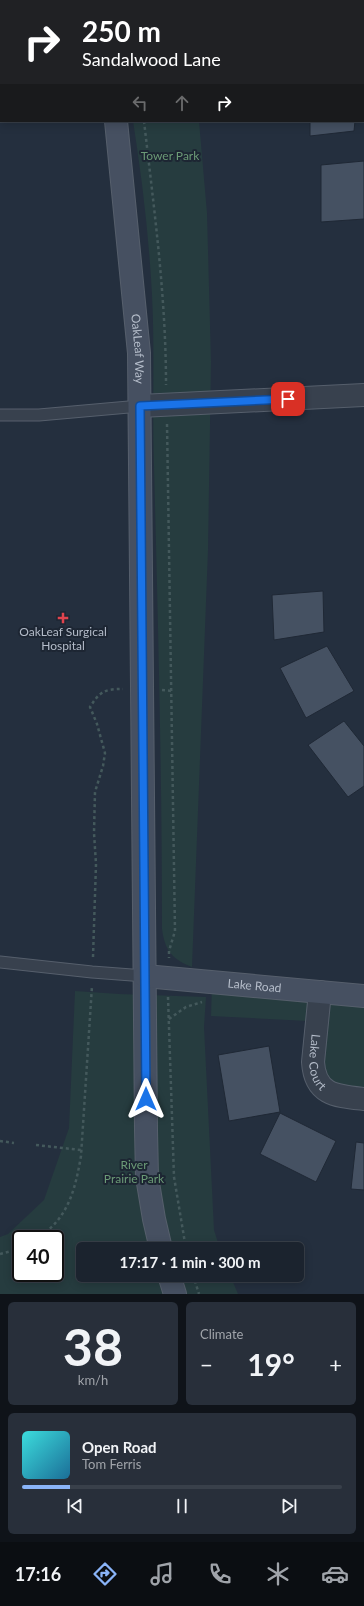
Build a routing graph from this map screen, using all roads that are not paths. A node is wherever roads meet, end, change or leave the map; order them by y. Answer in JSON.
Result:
{"nodes":[{"id":1,"x":116,"y":122,"type":"edge"},
{"id":2,"x":364,"y":395,"type":"edge"},
{"id":3,"x":140,"y":406,"type":"junction"},
{"id":4,"x":1,"y":415,"type":"dead end"},
{"id":5,"x":0,"y":962,"type":"edge"},
{"id":6,"x":145,"y":976,"type":"junction"},
{"id":7,"x":320,"y":992,"type":"junction"},
{"id":8,"x":364,"y":996,"type":"edge"},
{"id":9,"x":364,"y":1099,"type":"edge"},
{"id":10,"x":159,"y":1242,"type":"edge"},
{"id":11,"x":171,"y":1282,"type":"edge"},
{"id":12,"x":175,"y":1294,"type":"edge"}],
"edges":[{"from":1,"to":3,"type":"street","name":"OakLeaf Way"},
{"from":2,"to":3,"type":"street"},
{"from":3,"to":4,"type":"lane"},
{"from":3,"to":6,"type":"street","name":"OakLeaf Way"},
{"from":5,"to":6,"type":"lane"},
{"from":6,"to":7,"type":"street","name":"Lake Road"},
{"from":6,"to":10,"type":"street","name":"OakLeaf Way"},
{"from":7,"to":8,"type":"street","name":"Lake Road"},
{"from":7,"to":9,"type":"street","name":"Lake Court"},
{"from":11,"to":12,"type":"street"}]}
